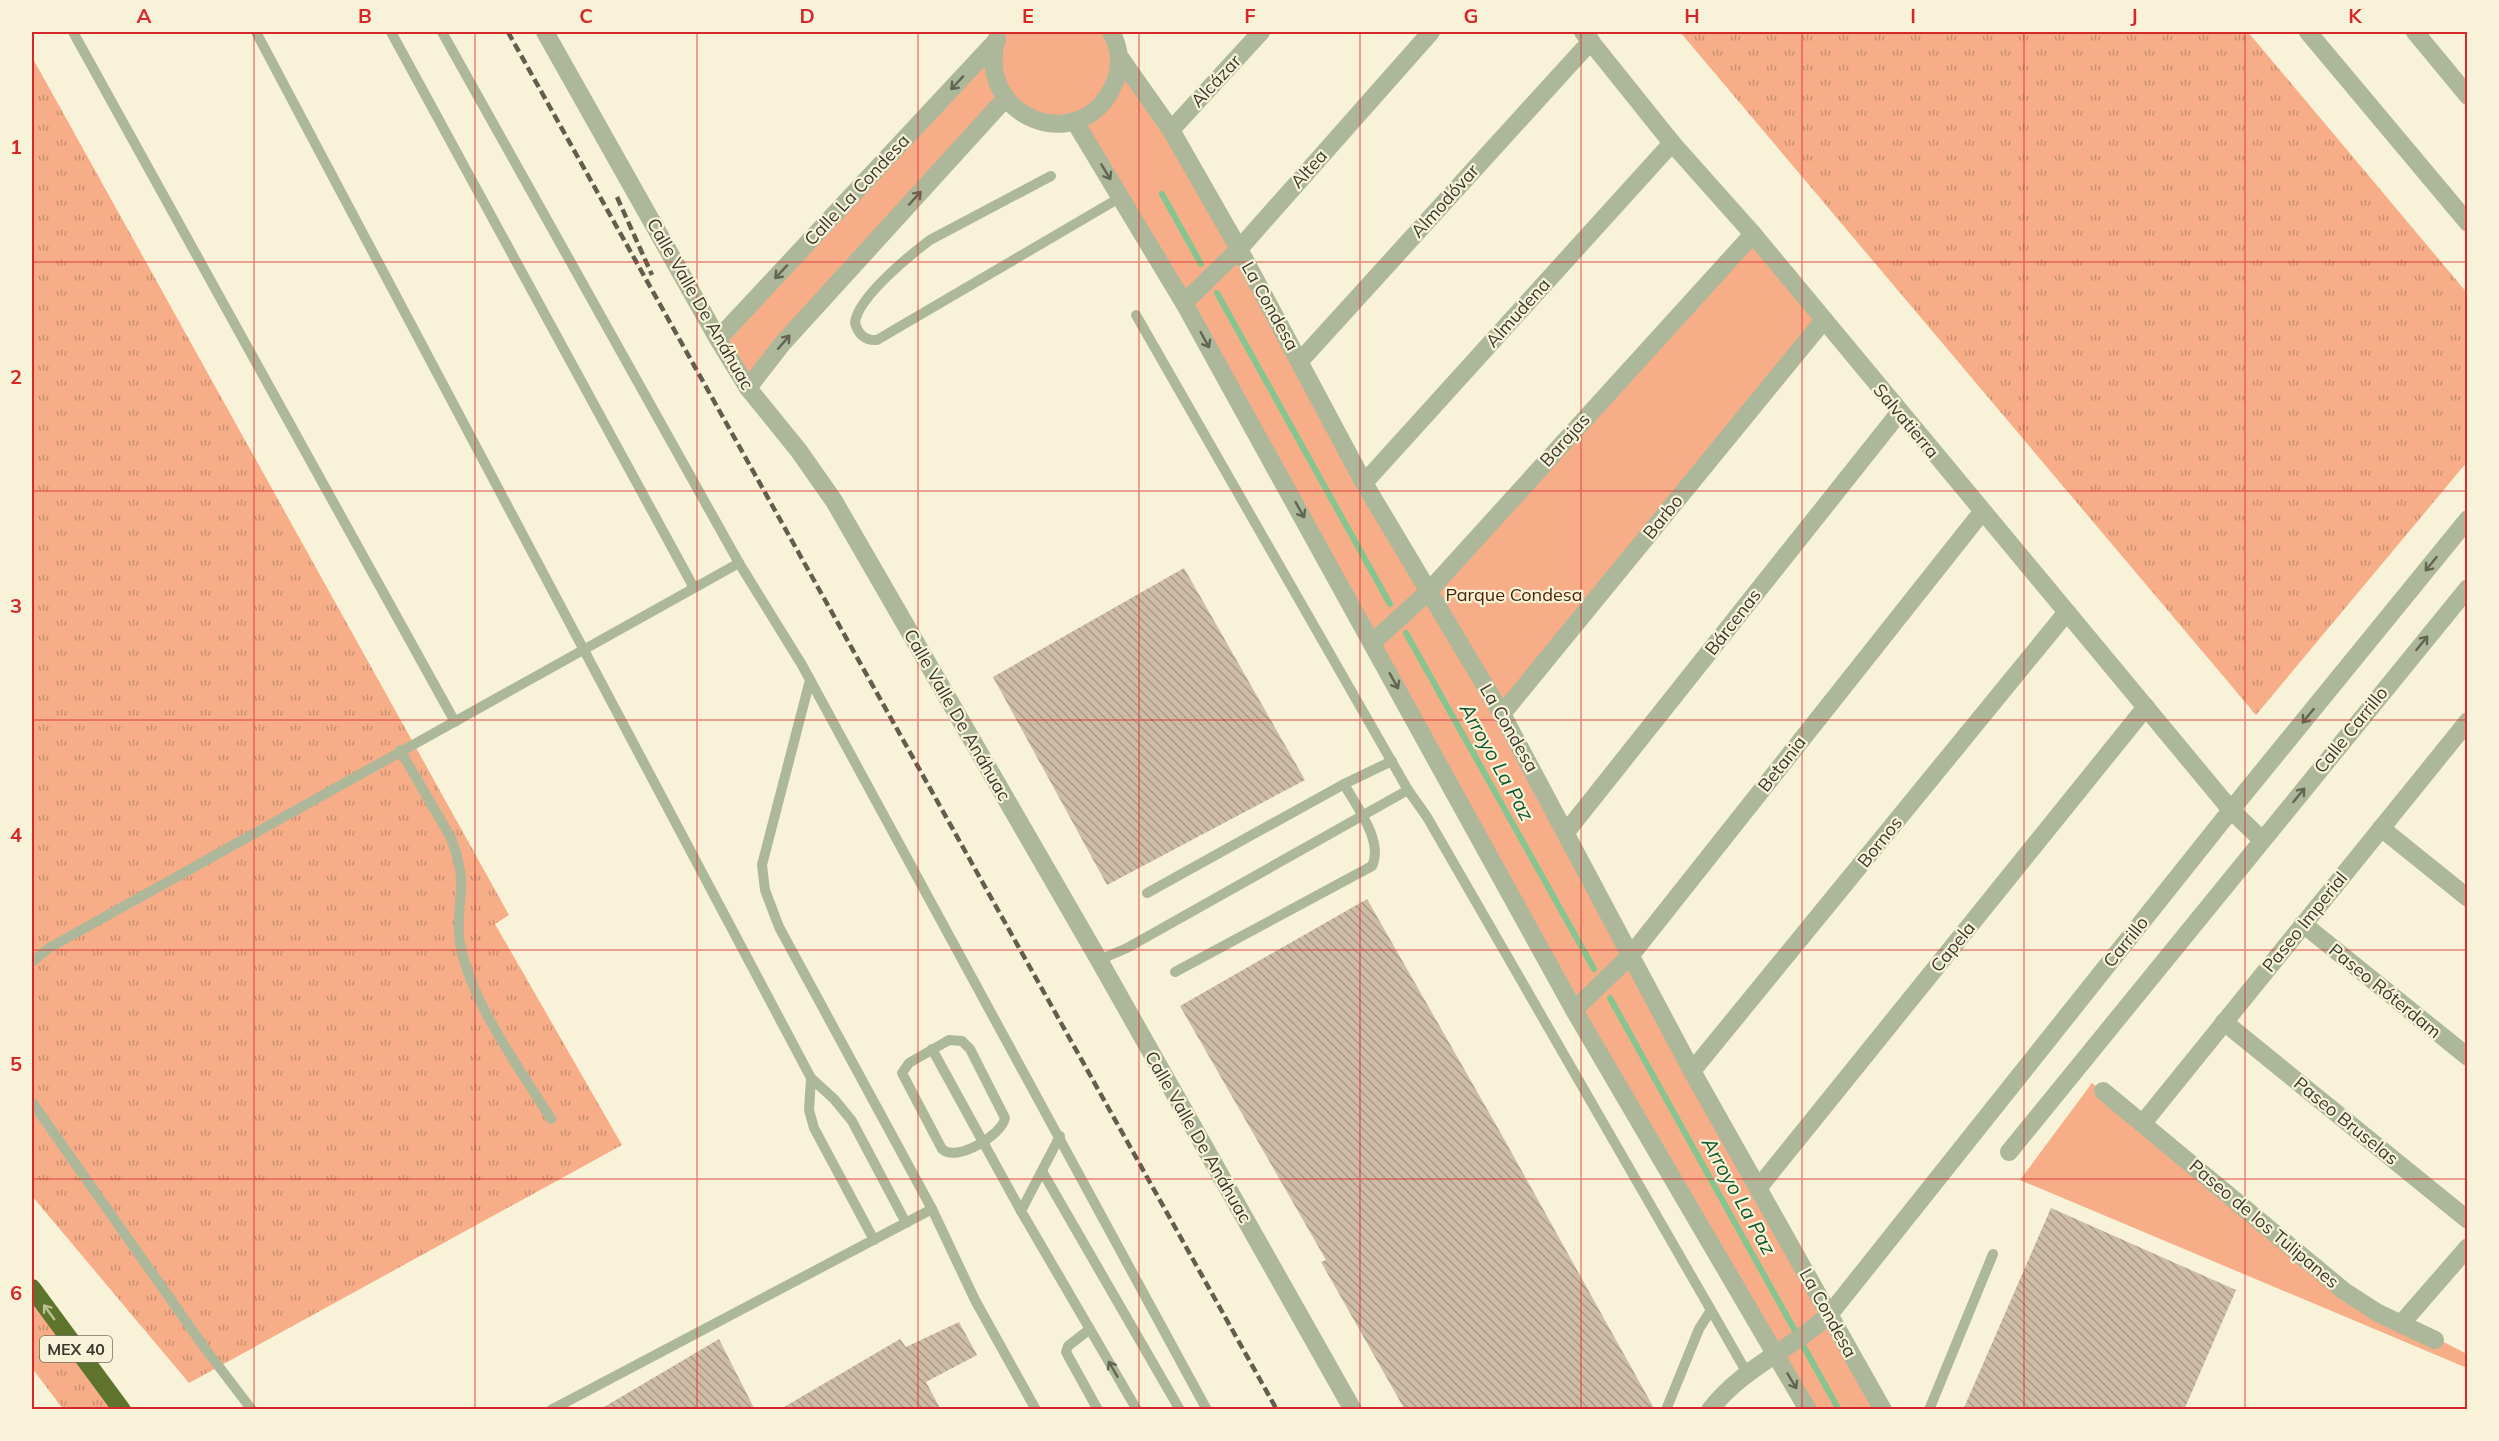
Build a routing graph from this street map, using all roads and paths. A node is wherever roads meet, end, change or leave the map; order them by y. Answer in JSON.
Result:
{"nodes":[{"id":1,"x":73,"y":32,"type":"edge"},
{"id":2,"x":256,"y":32,"type":"edge"},
{"id":3,"x":391,"y":32,"type":"edge"},
{"id":4,"x":442,"y":32,"type":"edge"},
{"id":5,"x":545,"y":32,"type":"edge"},
{"id":6,"x":1111,"y":32,"type":"edge"},
{"id":7,"x":1261,"y":32,"type":"edge"},
{"id":8,"x":1431,"y":32,"type":"edge"},
{"id":9,"x":2308,"y":32,"type":"edge"},
{"id":10,"x":2415,"y":32,"type":"edge"},
{"id":11,"x":999,"y":36,"type":"edge"},
{"id":12,"x":1587,"y":36,"type":"edge"},
{"id":13,"x":1119,"y":56,"type":"junction"},
{"id":14,"x":2468,"y":96,"type":"edge"},
{"id":15,"x":1005,"y":99,"type":"junction"},
{"id":16,"x":1075,"y":122,"type":"junction"},
{"id":17,"x":1171,"y":130,"type":"junction"},
{"id":18,"x":1672,"y":143,"type":"junction"},
{"id":19,"x":1051,"y":176,"type":"dead end"},
{"id":20,"x":1121,"y":197,"type":"junction"},
{"id":21,"x":2468,"y":223,"type":"edge"},
{"id":22,"x":1753,"y":234,"type":"junction"},
{"id":23,"x":1239,"y":249,"type":"junction"},
{"id":24,"x":1185,"y":303,"type":"junction"},
{"id":25,"x":1136,"y":315,"type":"dead end"},
{"id":26,"x":1824,"y":320,"type":"junction"},
{"id":27,"x":717,"y":339,"type":"junction"},
{"id":28,"x":1300,"y":361,"type":"junction"},
{"id":29,"x":748,"y":388,"type":"junction"},
{"id":30,"x":1899,"y":413,"type":"junction"},
{"id":31,"x":1364,"y":483,"type":"junction"},
{"id":32,"x":1982,"y":512,"type":"junction"},
{"id":33,"x":2468,"y":519,"type":"edge"},
{"id":34,"x":739,"y":563,"type":"junction"},
{"id":35,"x":694,"y":588,"type":"junction"},
{"id":36,"x":2468,"y":588,"type":"edge"},
{"id":37,"x":1428,"y":592,"type":"junction"},
{"id":38,"x":2067,"y":612,"type":"junction"},
{"id":39,"x":1373,"y":642,"type":"junction"},
{"id":40,"x":585,"y":649,"type":"junction"},
{"id":41,"x":810,"y":680,"type":"junction"},
{"id":42,"x":2146,"y":707,"type":"junction"},
{"id":43,"x":1503,"y":714,"type":"junction"},
{"id":44,"x":455,"y":722,"type":"junction"},
{"id":45,"x":2465,"y":730,"type":"edge"},
{"id":46,"x":400,"y":750,"type":"junction"},
{"id":47,"x":1392,"y":761,"type":"junction"},
{"id":48,"x":1344,"y":784,"type":"junction"},
{"id":49,"x":1408,"y":790,"type":"junction"},
{"id":50,"x":2231,"y":810,"type":"junction"},
{"id":51,"x":1362,"y":816,"type":"junction"},
{"id":52,"x":2381,"y":828,"type":"junction"},
{"id":53,"x":1567,"y":831,"type":"junction"},
{"id":54,"x":2262,"y":840,"type":"junction"},
{"id":55,"x":1147,"y":893,"type":"dead end"},
{"id":56,"x":2468,"y":898,"type":"edge"},
{"id":57,"x":2303,"y":924,"type":"junction"},
{"id":58,"x":1631,"y":955,"type":"junction"},
{"id":59,"x":1099,"y":960,"type":"junction"},
{"id":60,"x":32,"y":962,"type":"edge"},
{"id":61,"x":1175,"y":972,"type":"dead end"},
{"id":62,"x":1574,"y":1010,"type":"junction"},
{"id":63,"x":2224,"y":1022,"type":"junction"},
{"id":64,"x":932,"y":1049,"type":"junction"},
{"id":65,"x":2468,"y":1058,"type":"edge"},
{"id":66,"x":1692,"y":1071,"type":"junction"},
{"id":67,"x":811,"y":1078,"type":"junction"},
{"id":68,"x":2103,"y":1092,"type":"dead end"},
{"id":69,"x":32,"y":1102,"type":"edge"},
{"id":70,"x":551,"y":1119,"type":"dead end"},
{"id":71,"x":2143,"y":1123,"type":"junction"},
{"id":72,"x":1060,"y":1136,"type":"junction"},
{"id":73,"x":982,"y":1141,"type":"junction"},
{"id":74,"x":2009,"y":1152,"type":"dead end"},
{"id":75,"x":1042,"y":1170,"type":"junction"},
{"id":76,"x":1759,"y":1187,"type":"junction"},
{"id":77,"x":932,"y":1209,"type":"junction"},
{"id":78,"x":1021,"y":1211,"type":"junction"},
{"id":79,"x":2468,"y":1220,"type":"edge"},
{"id":80,"x":906,"y":1223,"type":"junction"},
{"id":81,"x":874,"y":1240,"type":"junction"},
{"id":82,"x":2468,"y":1247,"type":"edge"},
{"id":83,"x":1993,"y":1254,"type":"dead end"},
{"id":84,"x":32,"y":1288,"type":"edge"},
{"id":85,"x":1711,"y":1310,"type":"junction"},
{"id":86,"x":1824,"y":1319,"type":"junction"},
{"id":87,"x":2401,"y":1324,"type":"junction"},
{"id":88,"x":1090,"y":1329,"type":"junction"},
{"id":89,"x":2435,"y":1340,"type":"dead end"},
{"id":90,"x":1780,"y":1351,"type":"junction"},
{"id":91,"x":1747,"y":1373,"type":"junction"},
{"id":92,"x":122,"y":1410,"type":"edge"},
{"id":93,"x":252,"y":1410,"type":"edge"},
{"id":94,"x":550,"y":1410,"type":"edge"},
{"id":95,"x":1036,"y":1410,"type":"edge"},
{"id":96,"x":1098,"y":1410,"type":"edge"},
{"id":97,"x":1137,"y":1410,"type":"edge"},
{"id":98,"x":1180,"y":1410,"type":"edge"},
{"id":99,"x":1207,"y":1410,"type":"edge"},
{"id":100,"x":1353,"y":1410,"type":"edge"},
{"id":101,"x":1666,"y":1410,"type":"edge"},
{"id":102,"x":1710,"y":1410,"type":"edge"},
{"id":103,"x":1809,"y":1410,"type":"edge"},
{"id":104,"x":1883,"y":1410,"type":"edge"},
{"id":105,"x":1929,"y":1410,"type":"edge"}],
"edges":[{"from":1,"to":44,"type":"lane"},
{"from":2,"to":40,"type":"lane"},
{"from":3,"to":35,"type":"lane"},
{"from":4,"to":34,"type":"lane"},
{"from":5,"to":27,"type":"street","name":"Calle Valle De Anáhuac"},
{"from":6,"to":13,"type":"street"},
{"from":7,"to":17,"type":"street","name":"Alcázar"},
{"from":8,"to":23,"type":"street","name":"Altea"},
{"from":9,"to":21,"type":"street"},
{"from":10,"to":14,"type":"street"},
{"from":11,"to":15,"type":"street"},
{"from":11,"to":27,"type":"street","name":"Calle La Condesa","one_way":true},
{"from":12,"to":18,"type":"street","name":"Salvatierra"},
{"from":12,"to":28,"type":"street","name":"Almodóvar"},
{"from":13,"to":16,"type":"street"},
{"from":13,"to":17,"type":"street","name":"La Condesa"},
{"from":15,"to":16,"type":"street"},
{"from":29,"to":15,"type":"street","one_way":true},
{"from":16,"to":20,"type":"street","one_way":true},
{"from":17,"to":23,"type":"street","name":"La Condesa"},
{"from":18,"to":22,"type":"street","name":"Salvatierra"},
{"from":18,"to":31,"type":"street","name":"Almudena"},
{"from":19,"to":20,"type":"lane"},
{"from":20,"to":24,"type":"street"},
{"from":22,"to":26,"type":"street","name":"Salvatierra"},
{"from":22,"to":37,"type":"street","name":"Barajas"},
{"from":23,"to":24,"type":"street","name":"Altea"},
{"from":23,"to":28,"type":"street","name":"La Condesa"},
{"from":24,"to":39,"type":"street","one_way":true},
{"from":25,"to":47,"type":"lane"},
{"from":26,"to":30,"type":"street","name":"Salvatierra"},
{"from":26,"to":43,"type":"street","name":"Barbo"},
{"from":27,"to":29,"type":"street","name":"Calle Valle De Anáhuac"},
{"from":28,"to":31,"type":"street","name":"La Condesa"},
{"from":29,"to":59,"type":"street","name":"Calle Valle De Anáhuac"},
{"from":30,"to":32,"type":"street","name":"Salvatierra"},
{"from":30,"to":53,"type":"street","name":"Bárcenas"},
{"from":31,"to":37,"type":"street","name":"La Condesa"},
{"from":32,"to":38,"type":"street","name":"Salvatierra"},
{"from":32,"to":58,"type":"street","name":"Betania"},
{"from":33,"to":50,"type":"street","name":"Carrillo","one_way":true},
{"from":34,"to":35,"type":"lane"},
{"from":34,"to":41,"type":"lane"},
{"from":35,"to":40,"type":"lane"},
{"from":54,"to":36,"type":"street","name":"Calle Carrillo","one_way":true},
{"from":37,"to":39,"type":"street","name":"Barajas"},
{"from":37,"to":43,"type":"street","name":"La Condesa"},
{"from":38,"to":42,"type":"street","name":"Salvatierra"},
{"from":38,"to":66,"type":"street","name":"Bornos"},
{"from":39,"to":62,"type":"street","one_way":true},
{"from":40,"to":44,"type":"lane"},
{"from":40,"to":67,"type":"lane"},
{"from":41,"to":72,"type":"lane"},
{"from":41,"to":77,"type":"lane"},
{"from":42,"to":50,"type":"street","name":"Salvatierra"},
{"from":42,"to":76,"type":"street","name":"Capela"},
{"from":43,"to":53,"type":"street","name":"La Condesa"},
{"from":44,"to":46,"type":"lane"},
{"from":45,"to":52,"type":"street","name":"Paseo Imperial"},
{"from":46,"to":60,"type":"lane"},
{"from":46,"to":70,"type":"lane"},
{"from":47,"to":48,"type":"lane"},
{"from":47,"to":49,"type":"lane"},
{"from":48,"to":51,"type":"lane"},
{"from":48,"to":55,"type":"lane"},
{"from":49,"to":51,"type":"lane"},
{"from":49,"to":85,"type":"lane"},
{"from":50,"to":54,"type":"street"},
{"from":50,"to":86,"type":"street","name":"Carrillo"},
{"from":51,"to":59,"type":"lane"},
{"from":51,"to":61,"type":"lane"},
{"from":52,"to":56,"type":"street"},
{"from":52,"to":57,"type":"street","name":"Paseo Imperial"},
{"from":53,"to":58,"type":"street","name":"La Condesa"},
{"from":54,"to":74,"type":"street","name":"Calle Carrillo"},
{"from":57,"to":63,"type":"street","name":"Paseo Imperial"},
{"from":57,"to":65,"type":"street","name":"Paseo Róterdam"},
{"from":58,"to":62,"type":"street","name":"Betania"},
{"from":58,"to":66,"type":"street","name":"La Condesa"},
{"from":59,"to":100,"type":"street","name":"Calle Valle De Anáhuac"},
{"from":62,"to":90,"type":"street"},
{"from":63,"to":71,"type":"street","name":"Paseo Imperial"},
{"from":63,"to":79,"type":"street","name":"Paseo Bruselas"},
{"from":64,"to":73,"type":"lane"},
{"from":64,"to":73,"type":"lane"},
{"from":64,"to":73,"type":"lane"},
{"from":66,"to":76,"type":"street","name":"La Condesa"},
{"from":67,"to":80,"type":"lane"},
{"from":67,"to":81,"type":"lane"},
{"from":68,"to":71,"type":"street","name":"Paseo de los Tulipanes"},
{"from":69,"to":93,"type":"lane"},
{"from":71,"to":87,"type":"street","name":"Paseo de los Tulipanes"},
{"from":72,"to":75,"type":"lane"},
{"from":72,"to":99,"type":"lane"},
{"from":73,"to":78,"type":"lane"},
{"from":75,"to":78,"type":"lane"},
{"from":75,"to":98,"type":"lane"},
{"from":76,"to":86,"type":"street","name":"La Condesa"},
{"from":77,"to":80,"type":"lane"},
{"from":77,"to":95,"type":"lane"},
{"from":78,"to":88,"type":"lane"},
{"from":80,"to":81,"type":"lane"},
{"from":81,"to":94,"type":"lane"},
{"from":82,"to":87,"type":"street"},
{"from":83,"to":105,"type":"lane"},
{"from":92,"to":84,"type":"highway","number":"MEX 40","one_way":true},
{"from":85,"to":91,"type":"lane"},
{"from":85,"to":101,"type":"lane"},
{"from":86,"to":90,"type":"street","name":"Carrillo"},
{"from":86,"to":104,"type":"street","name":"La Condesa"},
{"from":87,"to":89,"type":"street","name":"Paseo de los Tulipanes"},
{"from":88,"to":96,"type":"lane"},
{"from":97,"to":88,"type":"lane","one_way":true},
{"from":90,"to":91,"type":"street","name":"Carrillo"},
{"from":90,"to":103,"type":"street","one_way":true},
{"from":91,"to":102,"type":"street","name":"Carrillo"}]}
